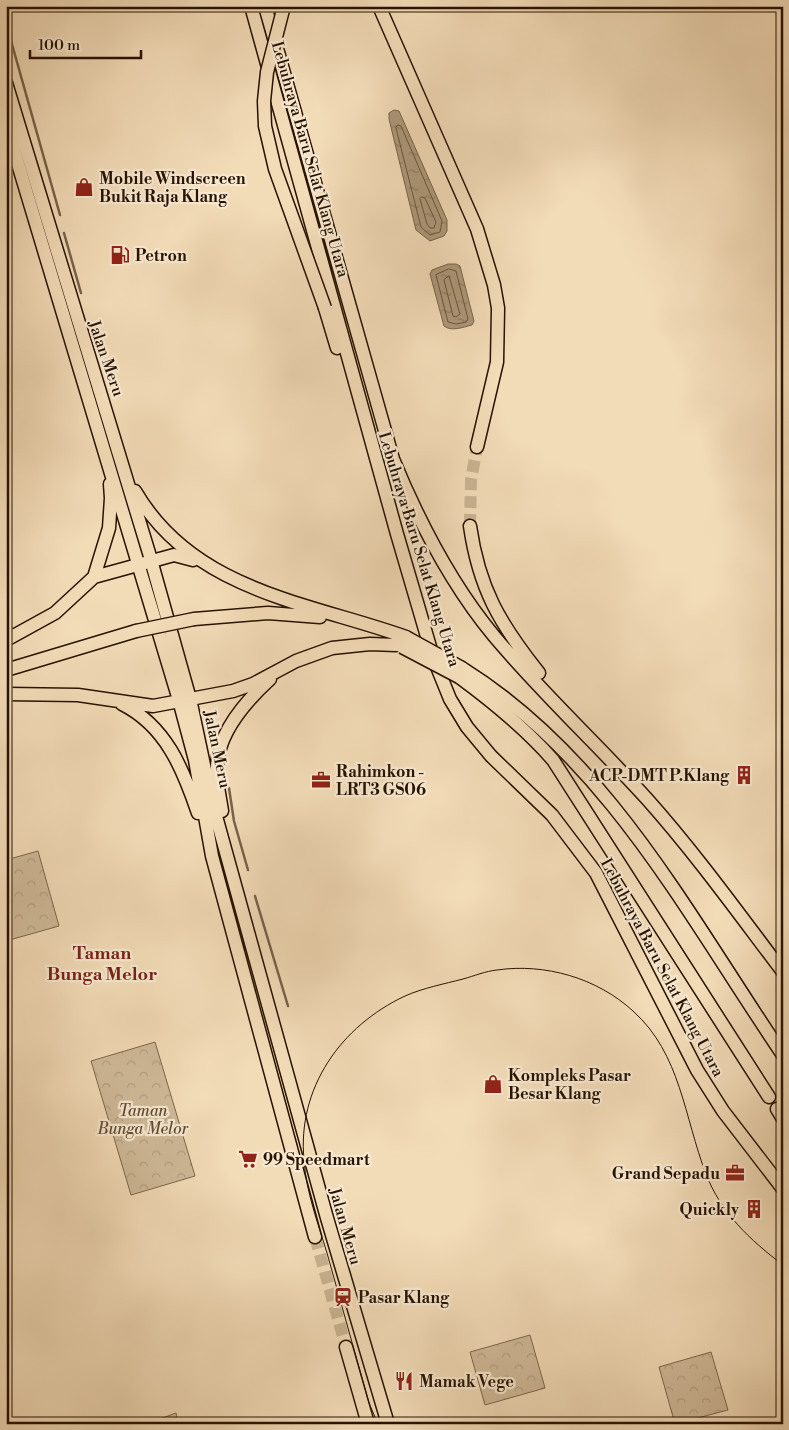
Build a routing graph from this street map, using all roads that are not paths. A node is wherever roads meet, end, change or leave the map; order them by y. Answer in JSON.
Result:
{"nodes":[{"id":1,"x":251,"y":6,"type":"edge"},
{"id":2,"x":265,"y":6,"type":"edge"},
{"id":3,"x":284,"y":6,"type":"edge"},
{"id":4,"x":379,"y":6,"type":"edge"},
{"id":5,"x":6,"y":84,"type":"edge"},
{"id":6,"x":6,"y":124,"type":"edge"},
{"id":7,"x":350,"y":369,"type":"junction"},
{"id":8,"x":104,"y":447,"type":"junction"},
{"id":9,"x":477,"y":447,"type":"tunnel mouth"},
{"id":10,"x":125,"y":471,"type":"junction"},
{"id":11,"x":470,"y":526,"type":"tunnel mouth"},
{"id":12,"x":145,"y":563,"type":"junction"},
{"id":13,"x":224,"y":574,"type":"junction"},
{"id":14,"x":94,"y":577,"type":"junction"},
{"id":15,"x":301,"y":616,"type":"junction"},
{"id":16,"x":379,"y":628,"type":"junction"},
{"id":17,"x":6,"y":640,"type":"edge"},
{"id":18,"x":402,"y":643,"type":"junction"},
{"id":19,"x":283,"y":668,"type":"junction"},
{"id":20,"x":6,"y":670,"type":"edge"},
{"id":21,"x":460,"y":673,"type":"junction"},
{"id":22,"x":6,"y":694,"type":"edge"},
{"id":23,"x":111,"y":699,"type":"junction"},
{"id":24,"x":185,"y":699,"type":"junction"},
{"id":25,"x":587,"y":735,"type":"junction"},
{"id":26,"x":212,"y":856,"type":"junction"},
{"id":27,"x":229,"y":861,"type":"junction"},
{"id":28,"x":783,"y":972,"type":"edge"},
{"id":29,"x":783,"y":1055,"type":"edge"},
{"id":30,"x":769,"y":1097,"type":"dead end"},
{"id":31,"x":783,"y":1189,"type":"edge"},
{"id":32,"x":315,"y":1237,"type":"tunnel mouth"},
{"id":33,"x":346,"y":1347,"type":"tunnel mouth"},
{"id":34,"x":368,"y":1424,"type":"edge"},
{"id":35,"x":388,"y":1424,"type":"edge"}],
"edges":[{"from":1,"to":7,"type":"highway","name":"Lebuhraya Baru Selat Klang Utara"},
{"from":2,"to":25,"type":"highway","name":"Lebuhraya Baru Selat Klang Utara"},
{"from":3,"to":7,"type":"highway","bridge":true},
{"from":4,"to":9,"type":"highway"},
{"from":5,"to":10,"type":"highway","name":"Jalan Meru"},
{"from":6,"to":8,"type":"highway","name":"Jalan Meru"},
{"from":7,"to":31,"type":"highway","name":"Lebuhraya Baru Selat Klang Utara"},
{"from":8,"to":12,"type":"highway","name":"Jalan Meru"},
{"from":8,"to":14,"type":"highway"},
{"from":10,"to":12,"type":"highway","name":"Jalan Meru"},
{"from":10,"to":13,"type":"highway"},
{"from":11,"to":25,"type":"highway"},
{"from":12,"to":13,"type":"highway"},
{"from":12,"to":14,"type":"highway"},
{"from":12,"to":24,"type":"highway","name":"Jalan Meru"},
{"from":13,"to":16,"type":"highway"},
{"from":14,"to":17,"type":"highway"},
{"from":15,"to":16,"type":"highway"},
{"from":15,"to":18,"type":"highway"},
{"from":15,"to":20,"type":"highway","bridge":true},
{"from":16,"to":18,"type":"highway"},
{"from":18,"to":19,"type":"highway"},
{"from":18,"to":21,"type":"highway","bridge":true},
{"from":19,"to":24,"type":"highway"},
{"from":19,"to":27,"type":"highway"},
{"from":21,"to":29,"type":"highway","name":"Lebuhraya Baru Selat Klang Utara"},
{"from":21,"to":30,"type":"highway","name":"Lebuhraya Baru Selat Klang Utara"},
{"from":22,"to":23,"type":"highway"},
{"from":23,"to":24,"type":"highway"},
{"from":23,"to":26,"type":"highway"},
{"from":24,"to":26,"type":"highway","name":"Jalan Meru"},
{"from":24,"to":27,"type":"highway","name":"Jalan Meru"},
{"from":25,"to":28,"type":"highway","name":"Lebuhraya Baru Selat Klang Utara"},
{"from":26,"to":32,"type":"highway","name":"Jalan Meru"},
{"from":27,"to":35,"type":"highway","name":"Jalan Meru"},
{"from":33,"to":34,"type":"highway"}]}
